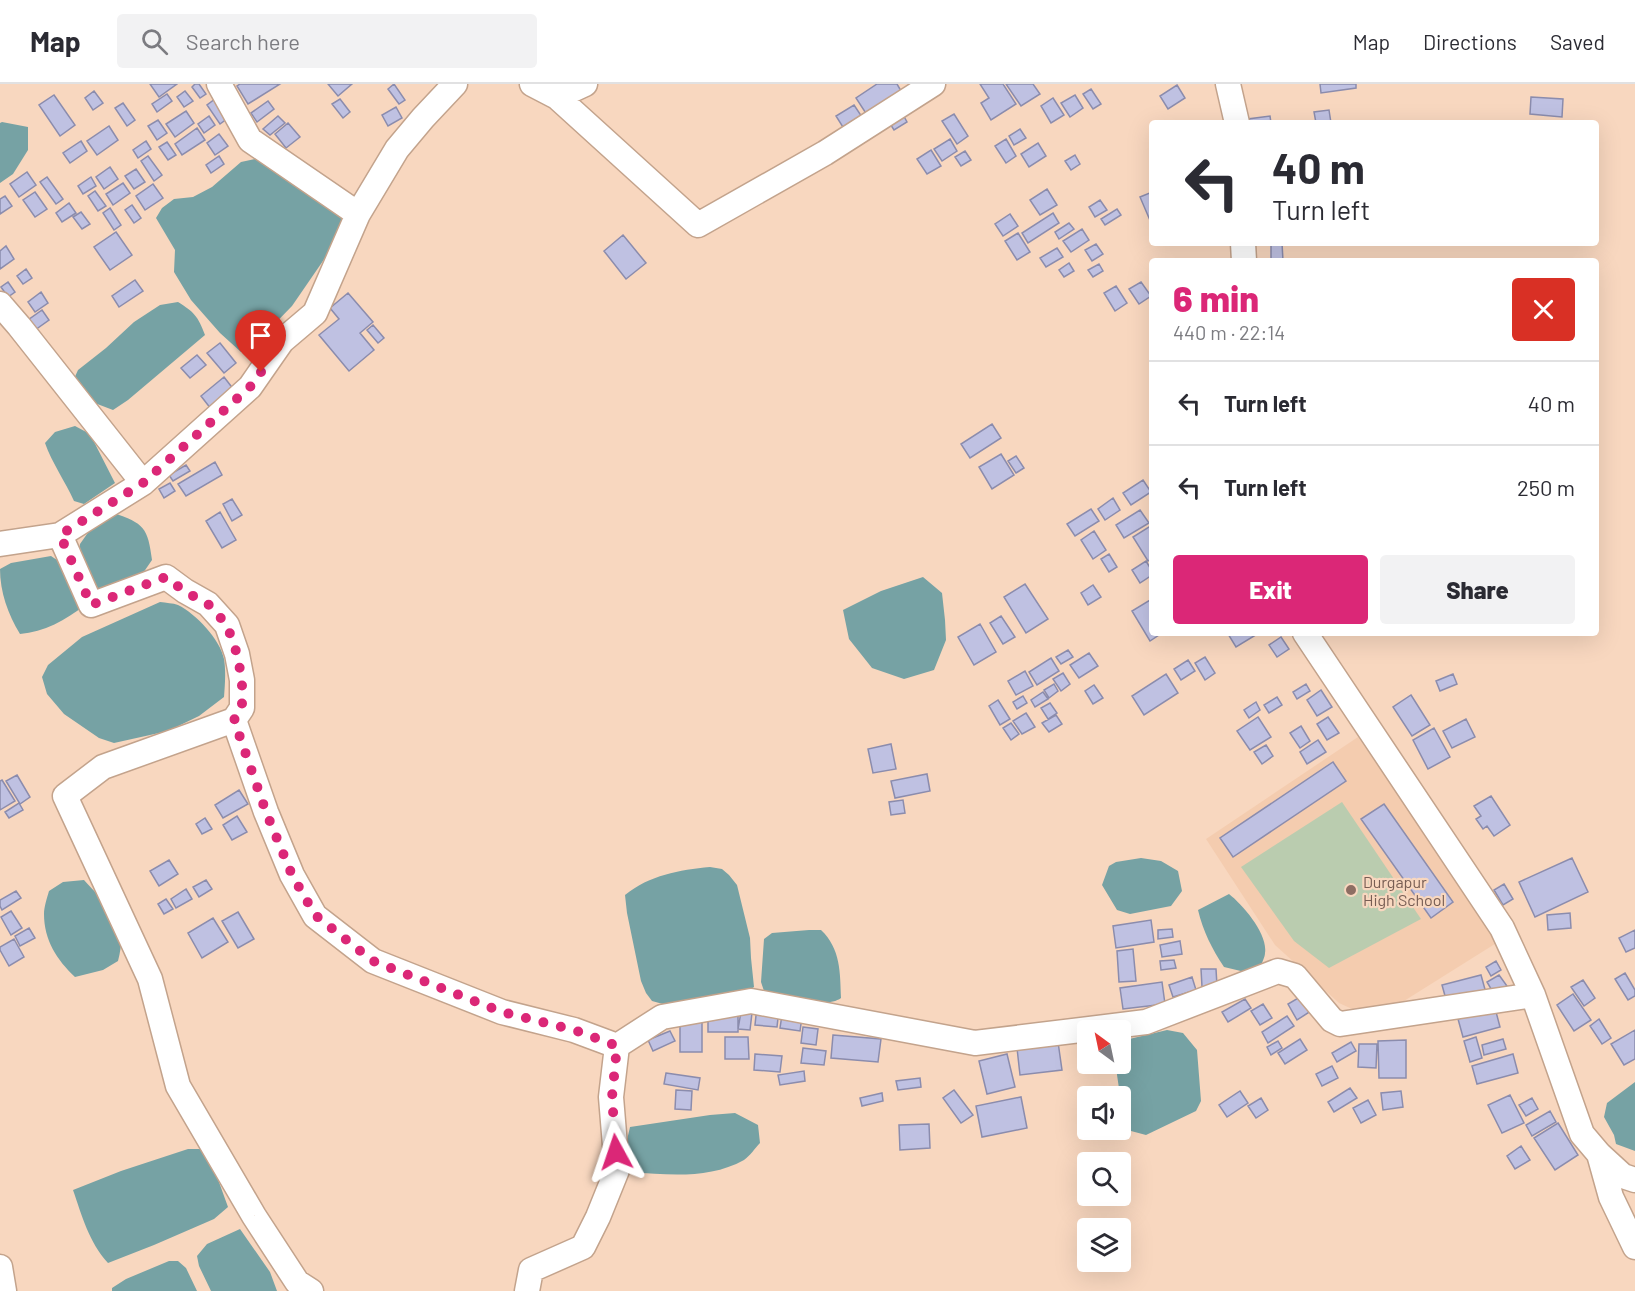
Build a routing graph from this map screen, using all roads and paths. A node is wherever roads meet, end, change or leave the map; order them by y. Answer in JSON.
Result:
{"nodes":[{"id":1,"x":219,"y":84,"type":"edge"},
{"id":2,"x":454,"y":84,"type":"edge"},
{"id":3,"x":532,"y":84,"type":"edge"},
{"id":4,"x":585,"y":84,"type":"edge"},
{"id":5,"x":933,"y":84,"type":"edge"},
{"id":6,"x":1228,"y":84,"type":"edge"},
{"id":7,"x":557,"y":97,"type":"junction"},
{"id":8,"x":1236,"y":120,"type":"edge"},
{"id":9,"x":358,"y":214,"type":"junction"},
{"id":10,"x":0,"y":304,"type":"edge"},
{"id":11,"x":143,"y":483,"type":"junction"},
{"id":12,"x":60,"y":535,"type":"junction"},
{"id":13,"x":0,"y":544,"type":"edge"},
{"id":14,"x":1307,"y":636,"type":"edge"},
{"id":15,"x":234,"y":720,"type":"junction"},
{"id":16,"x":1533,"y":995,"type":"junction"},
{"id":17,"x":617,"y":1046,"type":"junction"},
{"id":18,"x":1599,"y":1154,"type":"junction"},
{"id":19,"x":1635,"y":1180,"type":"edge"},
{"id":20,"x":1635,"y":1247,"type":"edge"},
{"id":21,"x":0,"y":1267,"type":"edge"},
{"id":22,"x":4,"y":1291,"type":"edge"},
{"id":23,"x":311,"y":1291,"type":"edge"},
{"id":24,"x":527,"y":1291,"type":"edge"}],
"edges":[{"from":1,"to":9,"type":"street"},
{"from":2,"to":9,"type":"street"},
{"from":3,"to":7,"type":"street"},
{"from":4,"to":7,"type":"street"},
{"from":5,"to":7,"type":"street"},
{"from":6,"to":8,"type":"street"},
{"from":9,"to":11,"type":"street"},
{"from":10,"to":11,"type":"street"},
{"from":11,"to":12,"type":"street"},
{"from":12,"to":13,"type":"street"},
{"from":12,"to":15,"type":"street"},
{"from":14,"to":16,"type":"street"},
{"from":15,"to":17,"type":"street"},
{"from":15,"to":23,"type":"street"},
{"from":16,"to":17,"type":"street"},
{"from":16,"to":18,"type":"street"},
{"from":17,"to":24,"type":"street"},
{"from":18,"to":19,"type":"street"},
{"from":18,"to":20,"type":"street"},
{"from":21,"to":22,"type":"street"}]}
